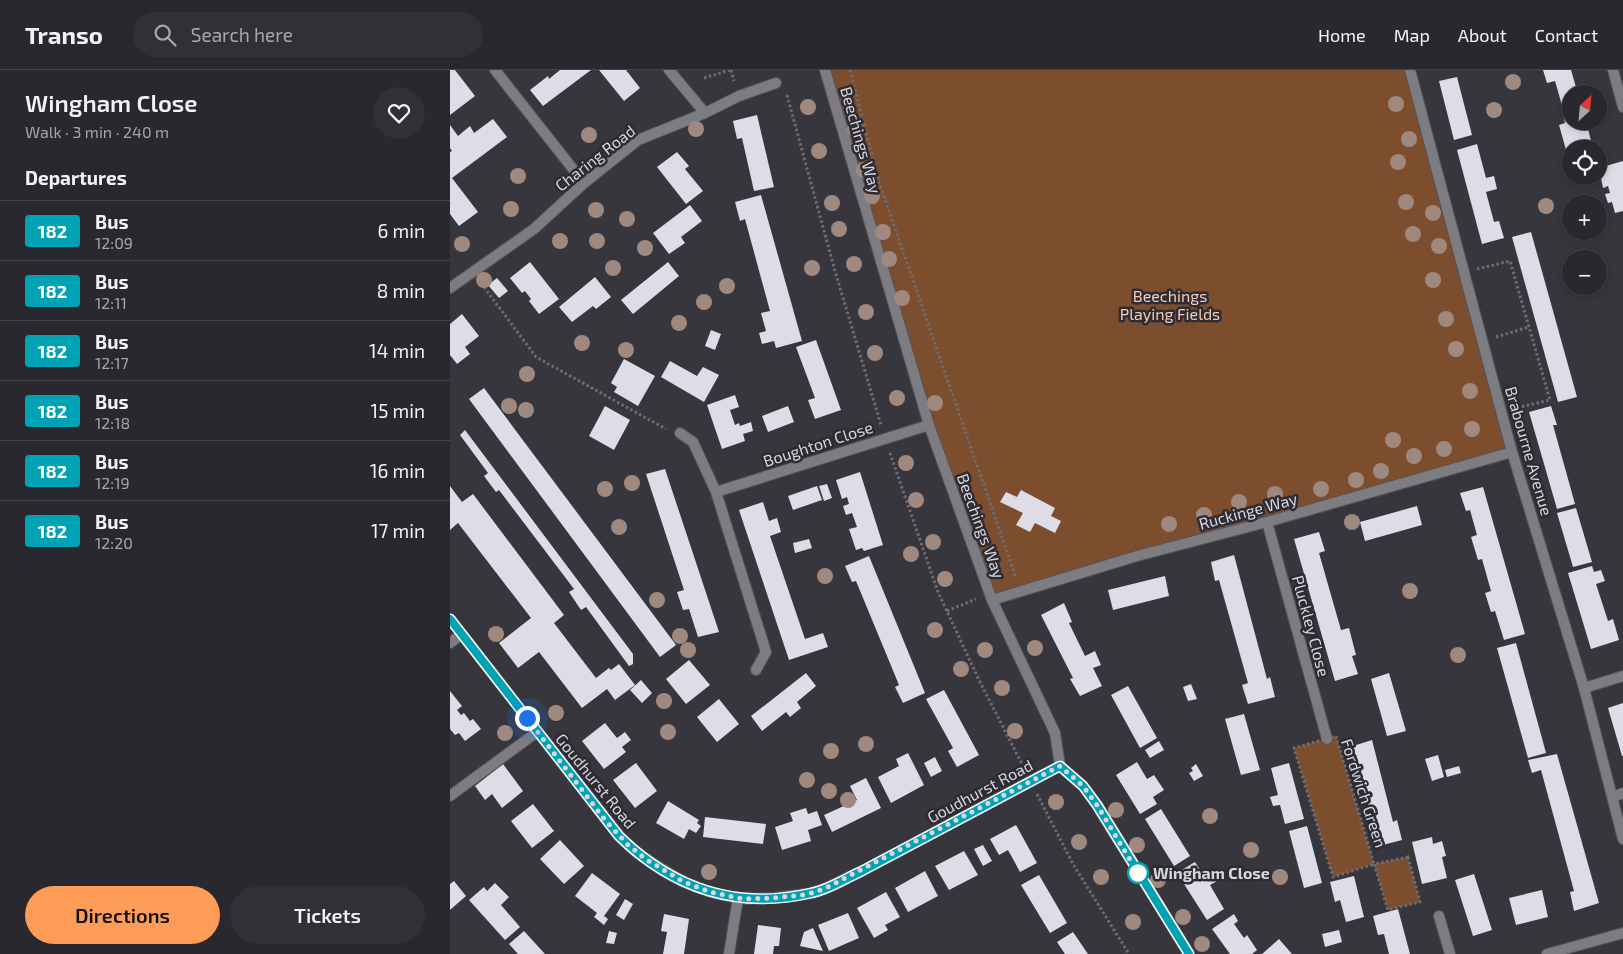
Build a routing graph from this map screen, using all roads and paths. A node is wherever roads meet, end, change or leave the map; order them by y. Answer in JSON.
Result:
{"nodes":[{"id":1,"x":495,"y":70,"type":"edge"},
{"id":2,"x":669,"y":70,"type":"edge"},
{"id":3,"x":730,"y":70,"type":"edge"},
{"id":4,"x":825,"y":70,"type":"edge"},
{"id":5,"x":850,"y":70,"type":"edge"},
{"id":6,"x":1410,"y":70,"type":"edge"},
{"id":7,"x":1613,"y":70,"type":"edge"},
{"id":8,"x":704,"y":78,"type":"dead end"},
{"id":9,"x":776,"y":82,"type":"dead end"},
{"id":10,"x":785,"y":90,"type":"dead end"},
{"id":11,"x":1623,"y":107,"type":"edge"},
{"id":12,"x":705,"y":113,"type":"junction"},
{"id":13,"x":584,"y":183,"type":"junction"},
{"id":14,"x":472,"y":272,"type":"junction"},
{"id":15,"x":1464,"y":272,"type":"junction"},
{"id":16,"x":450,"y":288,"type":"edge"},
{"id":17,"x":1529,"y":327,"type":"junction"},
{"id":18,"x":1483,"y":342,"type":"junction"},
{"id":19,"x":1502,"y":411,"type":"junction"},
{"id":20,"x":929,"y":425,"type":"junction"},
{"id":21,"x":882,"y":428,"type":"dead end"},
{"id":22,"x":670,"y":431,"type":"dead end"},
{"id":23,"x":680,"y":433,"type":"dead end"},
{"id":24,"x":888,"y":447,"type":"dead end"},
{"id":25,"x":1512,"y":452,"type":"junction"},
{"id":26,"x":716,"y":492,"type":"junction"},
{"id":27,"x":1267,"y":522,"type":"junction"},
{"id":28,"x":1021,"y":591,"type":"junction"},
{"id":29,"x":991,"y":597,"type":"junction"},
{"id":30,"x":947,"y":611,"type":"junction"},
{"id":31,"x":450,"y":619,"type":"edge"},
{"id":32,"x":462,"y":634,"type":"junction"},
{"id":33,"x":450,"y":643,"type":"edge"},
{"id":34,"x":756,"y":670,"type":"dead end"},
{"id":35,"x":1623,"y":676,"type":"edge"},
{"id":36,"x":1584,"y":688,"type":"junction"},
{"id":37,"x":538,"y":732,"type":"junction"},
{"id":38,"x":1327,"y":738,"type":"junction"},
{"id":39,"x":1060,"y":766,"type":"junction"},
{"id":40,"x":1025,"y":770,"type":"dead end"},
{"id":41,"x":1036,"y":793,"type":"dead end"},
{"id":42,"x":1623,"y":793,"type":"edge"},
{"id":43,"x":450,"y":796,"type":"edge"},
{"id":44,"x":1613,"y":797,"type":"junction"},
{"id":45,"x":1623,"y":839,"type":"edge"},
{"id":46,"x":1374,"y":864,"type":"junction"},
{"id":47,"x":738,"y":898,"type":"junction"},
{"id":48,"x":1439,"y":916,"type":"dead end"},
{"id":49,"x":1623,"y":933,"type":"edge"},
{"id":50,"x":729,"y":954,"type":"edge"},
{"id":51,"x":1129,"y":954,"type":"edge"},
{"id":52,"x":1188,"y":954,"type":"edge"},
{"id":53,"x":1450,"y":954,"type":"edge"},
{"id":54,"x":1547,"y":954,"type":"edge"}],
"edges":[{"from":1,"to":13,"type":"street"},
{"from":2,"to":12,"type":"street"},
{"from":3,"to":8,"type":"path"},
{"from":4,"to":20,"type":"street","name":"Beechings Way"},
{"from":5,"to":28,"type":"path"},
{"from":6,"to":15,"type":"street","name":"Brabourne Avenue"},
{"from":7,"to":11,"type":"street"},
{"from":9,"to":12,"type":"street","name":"Charing Road"},
{"from":10,"to":21,"type":"path"},
{"from":12,"to":13,"type":"street","name":"Charing Road"},
{"from":13,"to":14,"type":"street","name":"Charing Road"},
{"from":14,"to":16,"type":"street","name":"Charing Road"},
{"from":14,"to":22,"type":"path"},
{"from":15,"to":17,"type":"path"},
{"from":15,"to":18,"type":"street","name":"Brabourne Avenue"},
{"from":17,"to":18,"type":"path"},
{"from":17,"to":19,"type":"path"},
{"from":18,"to":19,"type":"street","name":"Brabourne Avenue"},
{"from":19,"to":25,"type":"street","name":"Brabourne Avenue"},
{"from":20,"to":26,"type":"street","name":"Boughton Close"},
{"from":20,"to":29,"type":"street","name":"Beechings Way"},
{"from":23,"to":26,"type":"street"},
{"from":24,"to":30,"type":"path"},
{"from":25,"to":27,"type":"street","name":"Ruckinge Way"},
{"from":25,"to":36,"type":"street","name":"Brabourne Avenue"},
{"from":26,"to":34,"type":"street"},
{"from":27,"to":28,"type":"street","name":"Ruckinge Way"},
{"from":27,"to":38,"type":"street","name":"Pluckley Close"},
{"from":28,"to":29,"type":"street","name":"Ruckinge Way"},
{"from":29,"to":30,"type":"path"},
{"from":29,"to":39,"type":"street","name":"Beechings Way"},
{"from":30,"to":40,"type":"path"},
{"from":31,"to":32,"type":"street","name":"Goudhurst Road"},
{"from":32,"to":33,"type":"street"},
{"from":32,"to":37,"type":"street","name":"Goudhurst Road"},
{"from":35,"to":36,"type":"street"},
{"from":36,"to":44,"type":"street","name":"Brabourne Avenue"},
{"from":37,"to":43,"type":"street"},
{"from":37,"to":47,"type":"street","name":"Goudhurst Road"},
{"from":38,"to":46,"type":"path","name":"Fordwich Green"},
{"from":38,"to":46,"type":"path","name":"Fordwich Green"},
{"from":39,"to":47,"type":"street","name":"Goudhurst Road"},
{"from":39,"to":52,"type":"street"},
{"from":41,"to":51,"type":"path"},
{"from":42,"to":44,"type":"street"},
{"from":44,"to":45,"type":"street","name":"Brabourne Avenue"},
{"from":46,"to":46,"type":"path","name":"Fordwich Green"},
{"from":47,"to":50,"type":"street"},
{"from":48,"to":53,"type":"street"},
{"from":49,"to":54,"type":"street"}]}
